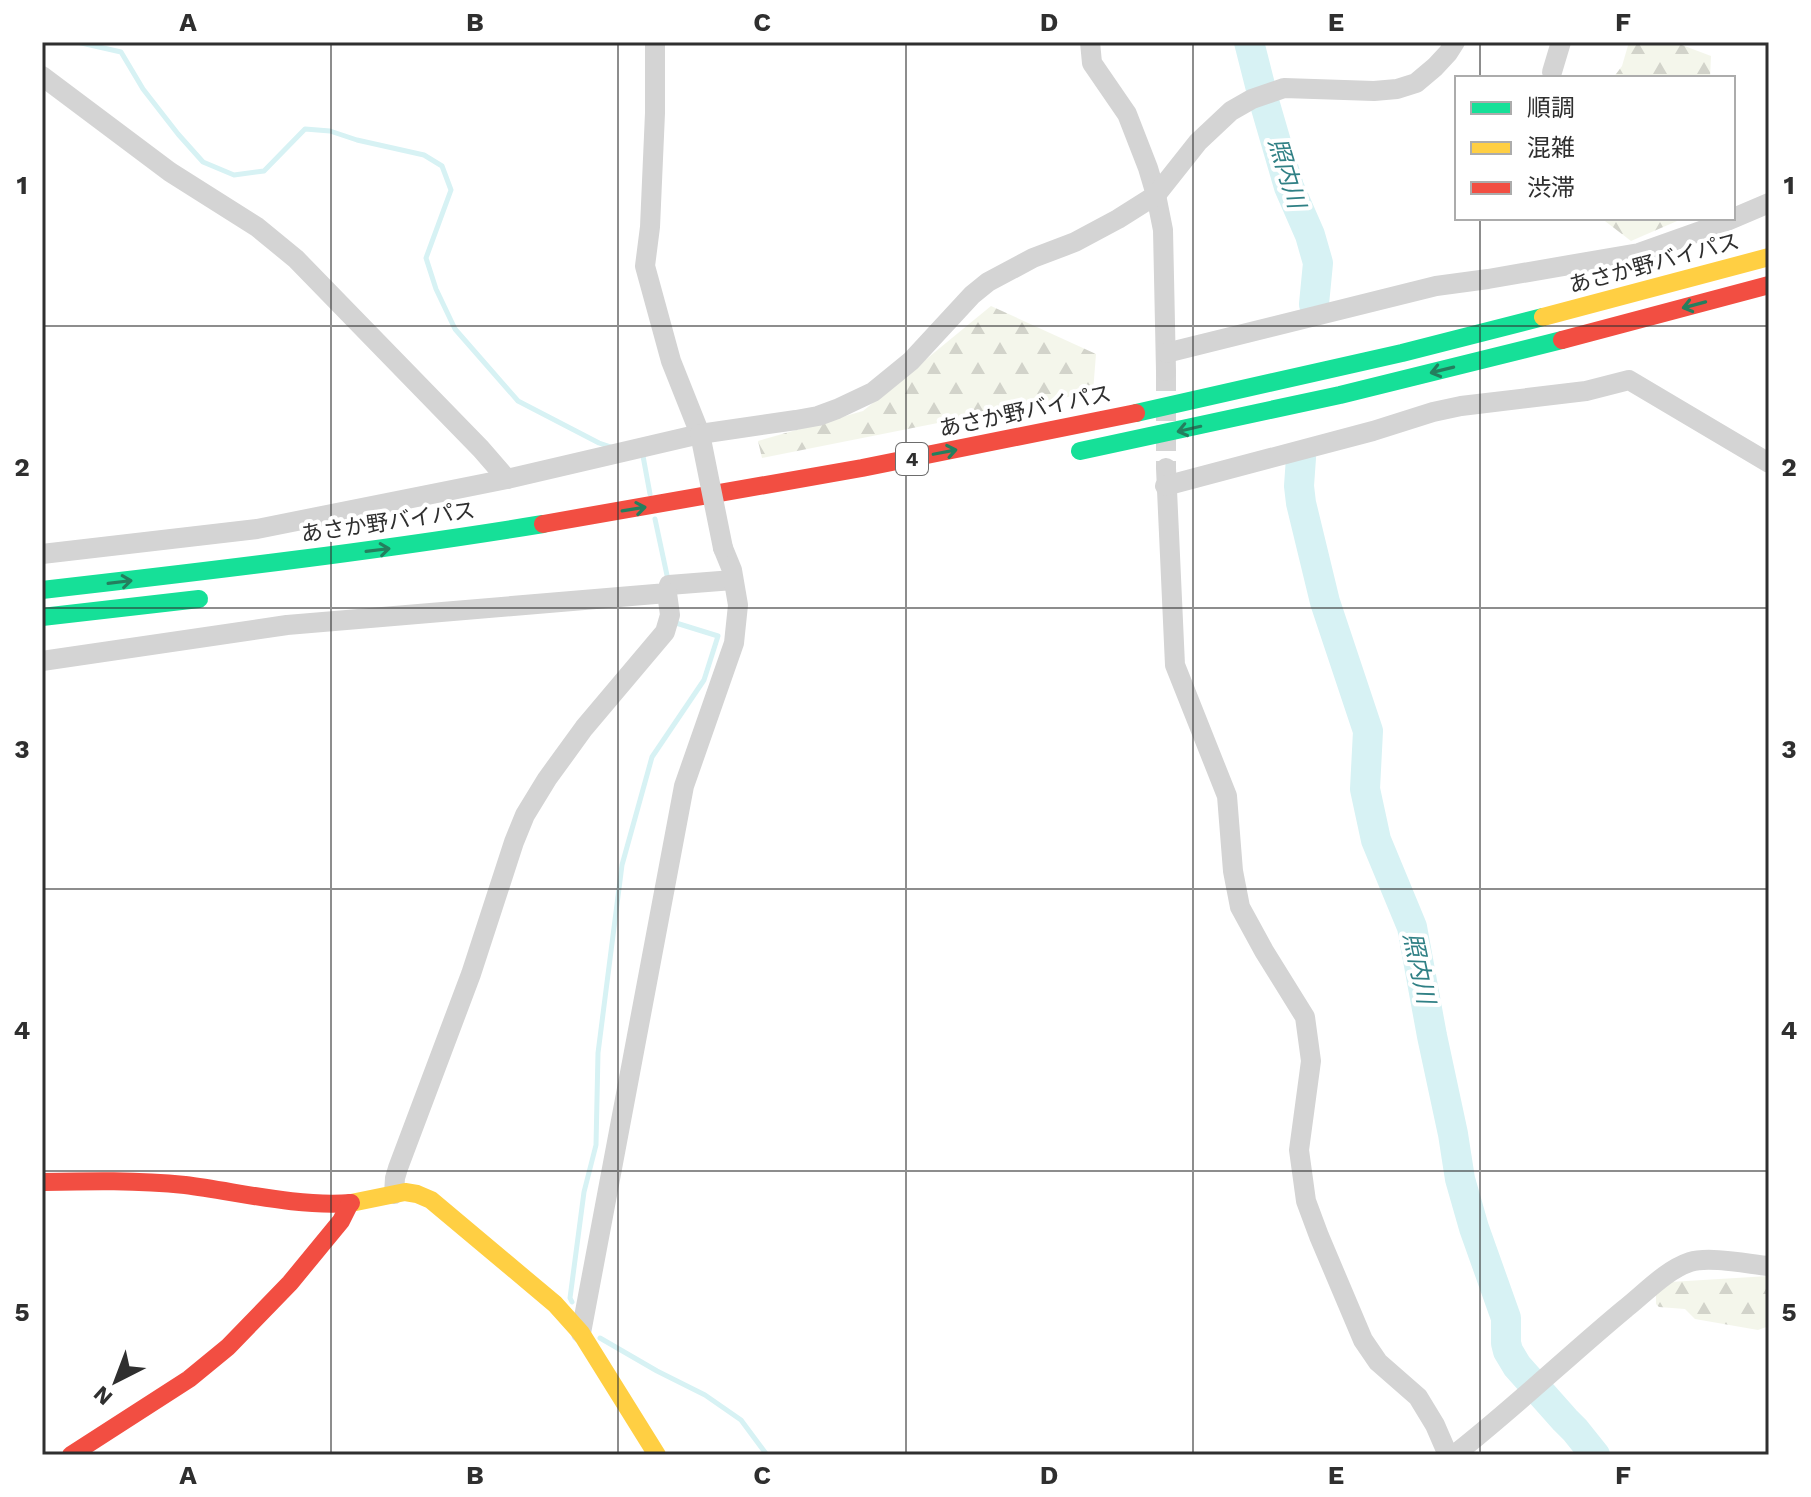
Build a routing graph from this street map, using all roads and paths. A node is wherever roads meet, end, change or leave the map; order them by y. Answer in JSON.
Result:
{"nodes":[{"id":1,"x":655,"y":42,"type":"edge"},
{"id":2,"x":1090,"y":42,"type":"edge"},
{"id":3,"x":1455,"y":42,"type":"edge"},
{"id":4,"x":1561,"y":42,"type":"edge"},
{"id":5,"x":1552,"y":72,"type":"dead end"},
{"id":6,"x":42,"y":76,"type":"edge"},
{"id":7,"x":1156,"y":195,"type":"junction"},
{"id":8,"x":1769,"y":203,"type":"edge"},
{"id":9,"x":1735,"y":217,"type":"edge"},
{"id":10,"x":1729,"y":220,"type":"edge"},
{"id":11,"x":1769,"y":257,"type":"edge"},
{"id":12,"x":1769,"y":285,"type":"edge"},
{"id":13,"x":700,"y":434,"type":"junction"},
{"id":14,"x":1068,"y":453,"type":"dead end"},
{"id":15,"x":1769,"y":463,"type":"edge"},
{"id":16,"x":507,"y":479,"type":"junction"},
{"id":17,"x":729,"y":519,"type":"dead end"},
{"id":18,"x":699,"y":524,"type":"dead end"},
{"id":19,"x":42,"y":554,"type":"edge"},
{"id":20,"x":733,"y":580,"type":"junction"},
{"id":21,"x":42,"y":590,"type":"edge"},
{"id":22,"x":667,"y":593,"type":"junction"},
{"id":23,"x":214,"y":596,"type":"dead end"},
{"id":24,"x":42,"y":617,"type":"edge"},
{"id":25,"x":42,"y":661,"type":"edge"},
{"id":26,"x":42,"y":1182,"type":"edge"},
{"id":27,"x":394,"y":1194,"type":"junction"},
{"id":28,"x":350,"y":1203,"type":"junction"},
{"id":29,"x":1769,"y":1266,"type":"edge"},
{"id":30,"x":581,"y":1333,"type":"junction"},
{"id":31,"x":71,"y":1455,"type":"edge"},
{"id":32,"x":657,"y":1455,"type":"edge"},
{"id":33,"x":1448,"y":1455,"type":"edge"},
{"id":34,"x":1454,"y":1455,"type":"edge"}],
"edges":[{"from":1,"to":13,"type":"street"},
{"from":2,"to":7,"type":"street"},
{"from":3,"to":7,"type":"street"},
{"from":4,"to":5,"type":"street"},
{"from":6,"to":16,"type":"street"},
{"from":7,"to":10,"type":"street"},
{"from":7,"to":13,"type":"street"},
{"from":8,"to":9,"type":"street"},
{"from":21,"to":11,"type":"main road","name":"あさか野バイパス","number":"4","one_way":true},
{"from":12,"to":14,"type":"main road","one_way":true},
{"from":13,"to":16,"type":"street"},
{"from":13,"to":20,"type":"street","bridge":true},
{"from":15,"to":33,"type":"street"},
{"from":16,"to":19,"type":"street"},
{"from":17,"to":18,"type":"main road"},
{"from":20,"to":22,"type":"street"},
{"from":20,"to":30,"type":"street"},
{"from":22,"to":25,"type":"street"},
{"from":22,"to":27,"type":"street"},
{"from":23,"to":24,"type":"main road"},
{"from":26,"to":28,"type":"main road"},
{"from":27,"to":28,"type":"main road"},
{"from":27,"to":30,"type":"main road"},
{"from":28,"to":31,"type":"main road"},
{"from":29,"to":34,"type":"street"},
{"from":30,"to":32,"type":"main road"}]}
